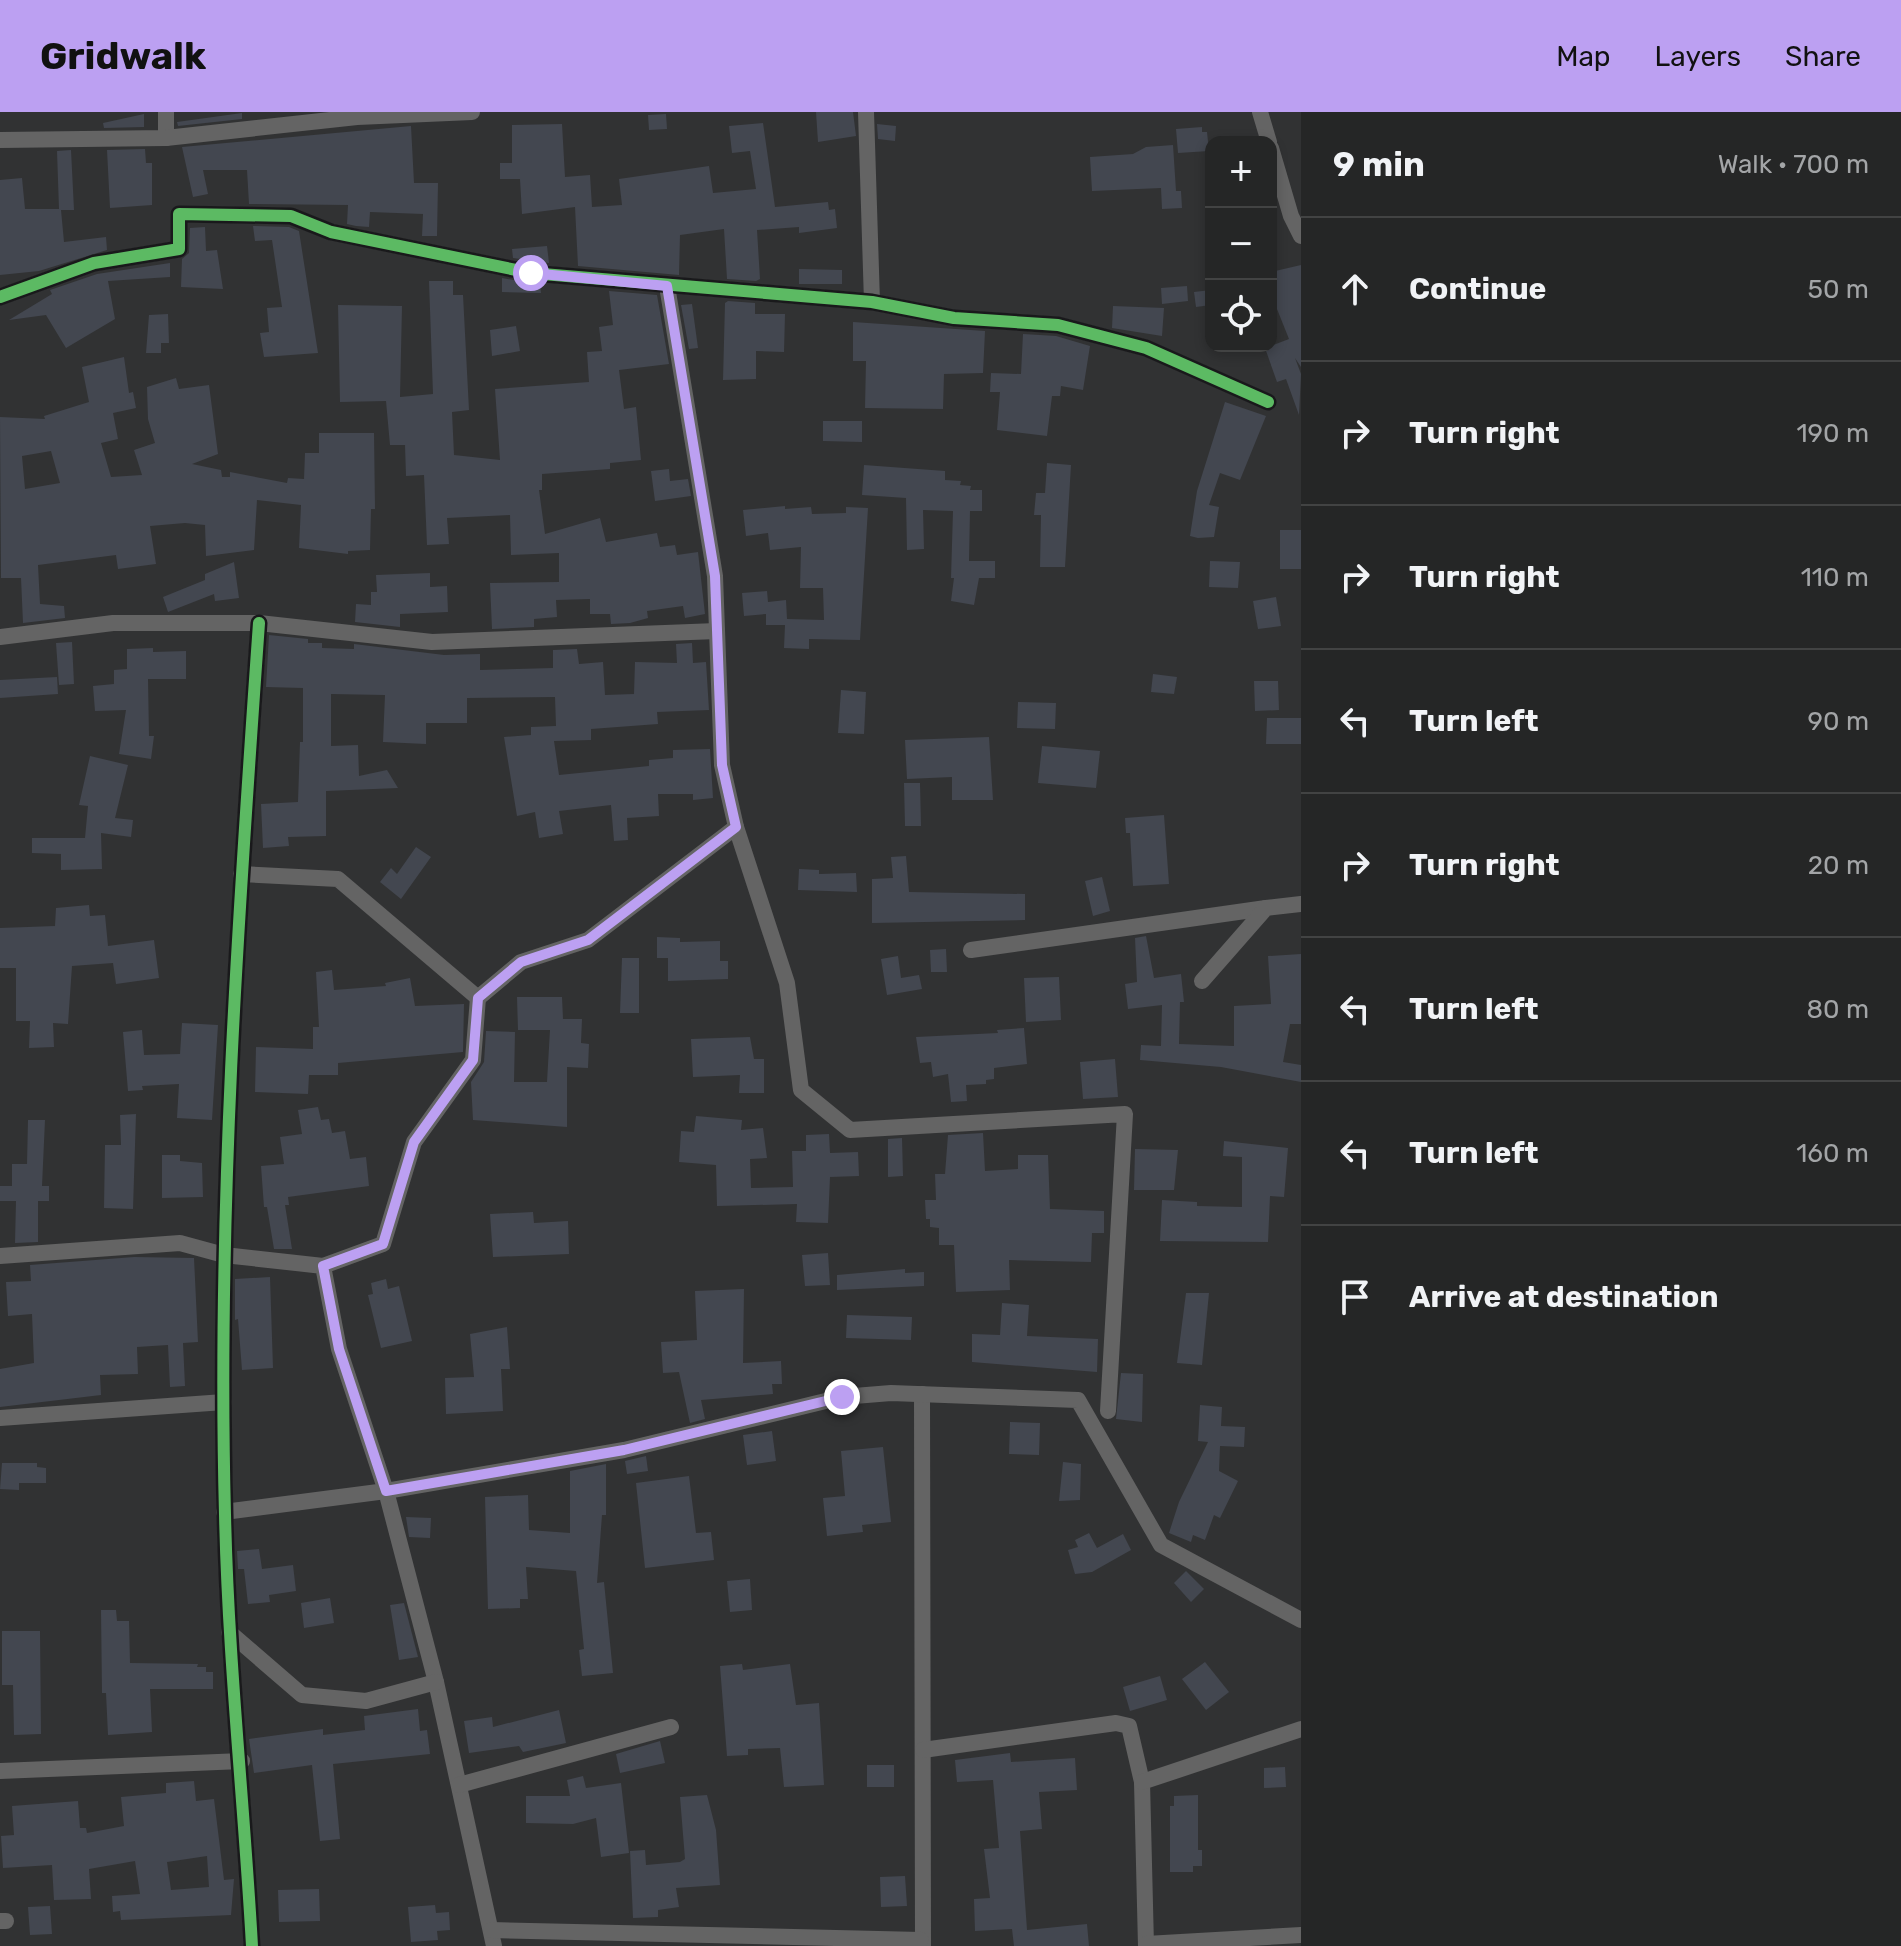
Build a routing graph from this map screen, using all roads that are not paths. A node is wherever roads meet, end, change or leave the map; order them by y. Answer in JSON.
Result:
{"nodes":[{"id":1,"x":166,"y":112,"type":"edge"},
{"id":2,"x":472,"y":112,"type":"edge"},
{"id":3,"x":866,"y":112,"type":"edge"},
{"id":4,"x":1260,"y":112,"type":"edge"},
{"id":5,"x":357,"y":114,"type":"edge"},
{"id":6,"x":1267,"y":136,"type":"edge"},
{"id":7,"x":166,"y":138,"type":"junction"},
{"id":8,"x":0,"y":140,"type":"edge"},
{"id":9,"x":1277,"y":168,"type":"edge"},
{"id":10,"x":1301,"y":236,"type":"edge"},
{"id":11,"x":667,"y":286,"type":"junction"},
{"id":12,"x":0,"y":297,"type":"edge"},
{"id":13,"x":872,"y":302,"type":"junction"},
{"id":14,"x":1268,"y":402,"type":"dead end"},
{"id":15,"x":259,"y":623,"type":"junction"},
{"id":16,"x":717,"y":631,"type":"junction"},
{"id":17,"x":0,"y":637,"type":"edge"},
{"id":18,"x":736,"y":827,"type":"junction"},
{"id":19,"x":241,"y":874,"type":"junction"},
{"id":20,"x":1301,"y":904,"type":"edge"},
{"id":21,"x":1266,"y":908,"type":"junction"},
{"id":22,"x":971,"y":950,"type":"dead end"},
{"id":23,"x":1202,"y":981,"type":"dead end"},
{"id":24,"x":478,"y":998,"type":"junction"},
{"id":25,"x":224,"y":1255,"type":"junction"},
{"id":26,"x":0,"y":1256,"type":"edge"},
{"id":27,"x":323,"y":1266,"type":"junction"},
{"id":28,"x":922,"y":1394,"type":"junction"},
{"id":29,"x":224,"y":1402,"type":"junction"},
{"id":30,"x":1108,"y":1411,"type":"dead end"},
{"id":31,"x":0,"y":1418,"type":"edge"},
{"id":32,"x":386,"y":1491,"type":"junction"},
{"id":33,"x":224,"y":1512,"type":"junction"},
{"id":34,"x":1301,"y":1620,"type":"edge"},
{"id":35,"x":229,"y":1632,"type":"junction"},
{"id":36,"x":436,"y":1682,"type":"junction"},
{"id":37,"x":671,"y":1727,"type":"dead end"},
{"id":38,"x":1301,"y":1729,"type":"edge"},
{"id":39,"x":923,"y":1750,"type":"junction"},
{"id":40,"x":242,"y":1761,"type":"junction"},
{"id":41,"x":0,"y":1771,"type":"edge"},
{"id":42,"x":1142,"y":1782,"type":"junction"},
{"id":43,"x":459,"y":1785,"type":"junction"},
{"id":44,"x":1301,"y":1935,"type":"edge"},
{"id":45,"x":492,"y":1938,"type":"edge"},
{"id":46,"x":922,"y":1943,"type":"edge"},
{"id":47,"x":1146,"y":1945,"type":"edge"},
{"id":48,"x":252,"y":1946,"type":"edge"}],
"edges":[{"from":1,"to":7,"type":"street"},
{"from":2,"to":5,"type":"street"},
{"from":3,"to":13,"type":"street"},
{"from":4,"to":6,"type":"street"},
{"from":5,"to":7,"type":"street"},
{"from":7,"to":8,"type":"street"},
{"from":9,"to":10,"type":"street"},
{"from":11,"to":12,"type":"street"},
{"from":11,"to":13,"type":"street"},
{"from":11,"to":16,"type":"street"},
{"from":13,"to":14,"type":"street"},
{"from":15,"to":16,"type":"street"},
{"from":15,"to":17,"type":"street"},
{"from":15,"to":19,"type":"street"},
{"from":16,"to":18,"type":"street"},
{"from":18,"to":24,"type":"street"},
{"from":18,"to":30,"type":"street"},
{"from":19,"to":24,"type":"street"},
{"from":19,"to":25,"type":"street"},
{"from":20,"to":21,"type":"street"},
{"from":21,"to":22,"type":"street"},
{"from":21,"to":23,"type":"street"},
{"from":24,"to":27,"type":"street"},
{"from":25,"to":26,"type":"street"},
{"from":25,"to":27,"type":"street"},
{"from":25,"to":29,"type":"street"},
{"from":27,"to":32,"type":"street"},
{"from":28,"to":32,"type":"street"},
{"from":28,"to":34,"type":"street"},
{"from":28,"to":39,"type":"street"},
{"from":29,"to":31,"type":"street"},
{"from":29,"to":33,"type":"street"},
{"from":32,"to":33,"type":"street"},
{"from":32,"to":36,"type":"street"},
{"from":33,"to":35,"type":"street"},
{"from":35,"to":36,"type":"street"},
{"from":35,"to":40,"type":"street"},
{"from":36,"to":43,"type":"street"},
{"from":37,"to":43,"type":"street"},
{"from":38,"to":42,"type":"street"},
{"from":39,"to":42,"type":"street"},
{"from":39,"to":46,"type":"street"},
{"from":40,"to":41,"type":"street"},
{"from":40,"to":48,"type":"street"},
{"from":42,"to":47,"type":"street"},
{"from":43,"to":45,"type":"street"},
{"from":44,"to":47,"type":"street"},
{"from":45,"to":46,"type":"street"}]}
